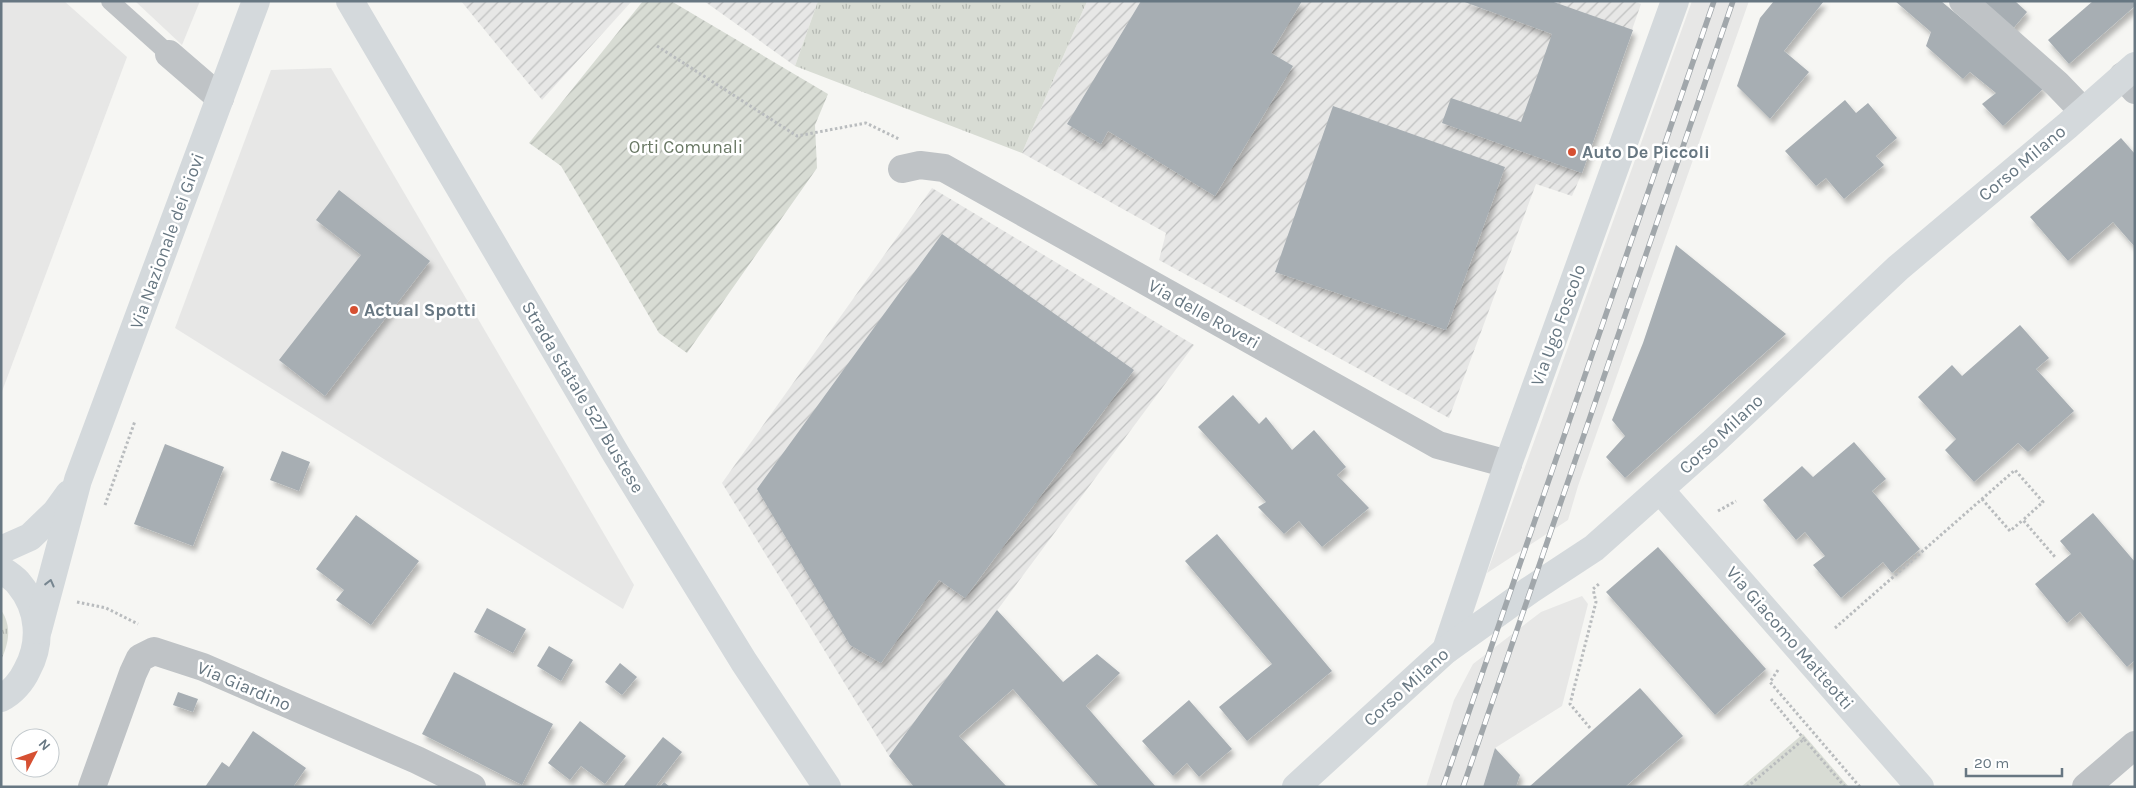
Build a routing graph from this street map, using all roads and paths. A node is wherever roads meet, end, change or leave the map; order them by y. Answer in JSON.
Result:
{"nodes":[{"id":1,"x":110,"y":1,"type":"edge"},
{"id":2,"x":350,"y":1,"type":"edge"},
{"id":3,"x":1675,"y":1,"type":"edge"},
{"id":4,"x":1964,"y":1,"type":"edge"},
{"id":5,"x":251,"y":14,"type":"edge"},
{"id":6,"x":657,"y":46,"type":"dead end"},
{"id":7,"x":169,"y":54,"type":"joint"},
{"id":8,"x":2131,"y":78,"type":"edge"},
{"id":9,"x":220,"y":98,"type":"junction"},
{"id":10,"x":2083,"y":111,"type":"junction"},
{"id":11,"x":911,"y":167,"type":"joint"},
{"id":12,"x":1508,"y":464,"type":"junction"},
{"id":13,"x":78,"y":480,"type":"junction"},
{"id":14,"x":1660,"y":490,"type":"junction"},
{"id":15,"x":1982,"y":499,"type":"junction"},
{"id":16,"x":2023,"y":520,"type":"junction"},
{"id":17,"x":1,"y":550,"type":"edge"},
{"id":18,"x":2055,"y":557,"type":"dead end"},
{"id":19,"x":1,"y":569,"type":"edge"},
{"id":20,"x":1601,"y":583,"type":"dead end"},
{"id":21,"x":76,"y":602,"type":"dead end"},
{"id":22,"x":1835,"y":628,"type":"dead end"},
{"id":23,"x":38,"y":630,"type":"junction"},
{"id":24,"x":154,"y":650,"type":"junction"},
{"id":25,"x":1446,"y":650,"type":"junction"},
{"id":26,"x":2,"y":699,"type":"edge"},
{"id":27,"x":1771,"y":699,"type":"dead end"},
{"id":28,"x":1590,"y":728,"type":"dead end"},
{"id":29,"x":1804,"y":739,"type":"junction"},
{"id":30,"x":2135,"y":745,"type":"edge"},
{"id":31,"x":92,"y":787,"type":"edge"},
{"id":32,"x":472,"y":787,"type":"edge"},
{"id":33,"x":827,"y":787,"type":"edge"},
{"id":34,"x":1296,"y":787,"type":"edge"},
{"id":35,"x":1747,"y":787,"type":"edge"},
{"id":36,"x":1845,"y":787,"type":"edge"},
{"id":37,"x":1920,"y":787,"type":"edge"},
{"id":38,"x":2086,"y":787,"type":"edge"}],
"edges":[{"from":1,"to":7,"type":"lane"},
{"from":2,"to":33,"type":"street","name":"Strada statale 527 Bustese"},
{"from":3,"to":12,"type":"street","name":"Via Ugo Foscolo"},
{"from":4,"to":10,"type":"street"},
{"from":5,"to":9,"type":"street","name":"Via Nazionale dei Giovi"},
{"from":6,"to":11,"type":"path"},
{"from":7,"to":9,"type":"street"},
{"from":8,"to":10,"type":"street","name":"Corso Milano"},
{"from":9,"to":13,"type":"street","name":"Via Nazionale dei Giovi"},
{"from":10,"to":14,"type":"street","name":"Corso Milano"},
{"from":11,"to":12,"type":"street","name":"Via delle Roveri"},
{"from":12,"to":25,"type":"street","name":"Via Ugo Foscolo"},
{"from":13,"to":17,"type":"street","name":"Via Nazionale dei Giovi"},
{"from":23,"to":13,"type":"street","name":"Via Nazionale dei Giovi","one_way":true},
{"from":14,"to":25,"type":"street","name":"Corso Milano"},
{"from":14,"to":37,"type":"street","name":"Via Giacomo Matteotti"},
{"from":15,"to":16,"type":"path"},
{"from":15,"to":16,"type":"path"},
{"from":15,"to":22,"type":"path"},
{"from":16,"to":18,"type":"path"},
{"from":19,"to":23,"type":"street"},
{"from":20,"to":28,"type":"path"},
{"from":21,"to":24,"type":"path"},
{"from":23,"to":26,"type":"street"},
{"from":24,"to":31,"type":"street"},
{"from":24,"to":32,"type":"street","name":"Via Giardino"},
{"from":25,"to":34,"type":"street","name":"Corso Milano"},
{"from":27,"to":29,"type":"path"},
{"from":29,"to":35,"type":"path"},
{"from":29,"to":36,"type":"path"},
{"from":30,"to":38,"type":"street"}]}
